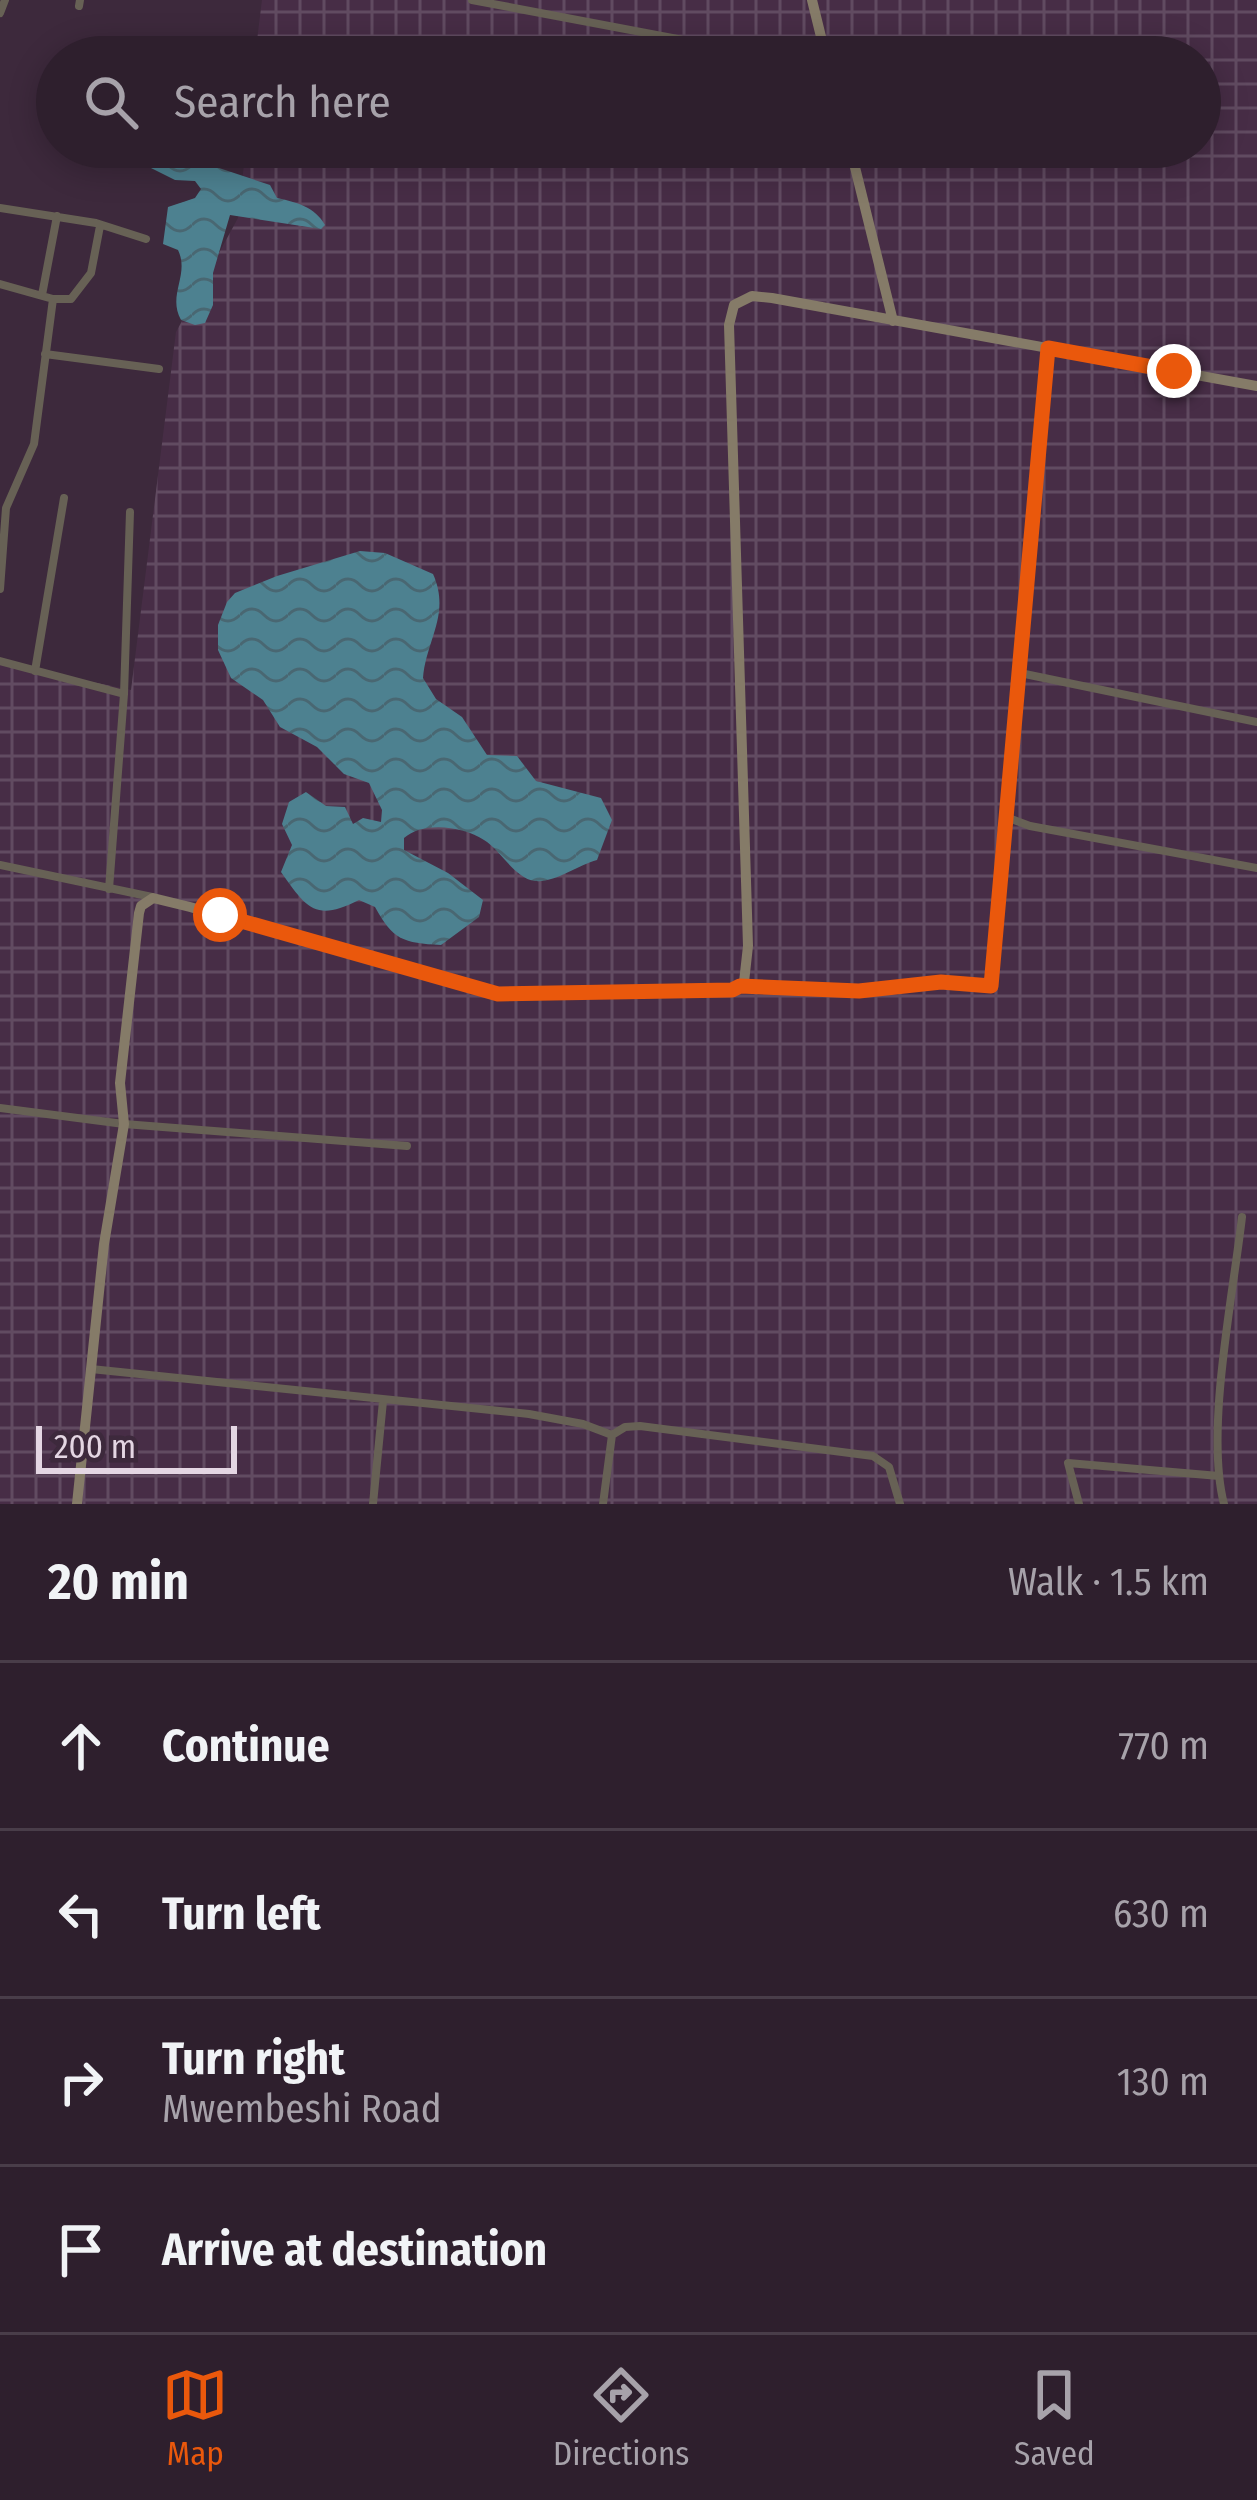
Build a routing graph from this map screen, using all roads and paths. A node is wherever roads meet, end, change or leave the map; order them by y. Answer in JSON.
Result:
{"nodes":[{"id":1,"x":5,"y":0,"type":"edge"},
{"id":2,"x":472,"y":0,"type":"edge"},
{"id":3,"x":812,"y":0,"type":"edge"},
{"id":4,"x":0,"y":13,"type":"edge"},
{"id":5,"x":662,"y":36,"type":"edge"},
{"id":6,"x":821,"y":36,"type":"edge"},
{"id":7,"x":855,"y":168,"type":"edge"},
{"id":8,"x":0,"y":208,"type":"edge"},
{"id":9,"x":56,"y":216,"type":"junction"},
{"id":10,"x":100,"y":226,"type":"junction"},
{"id":11,"x":146,"y":239,"type":"dead end"},
{"id":12,"x":0,"y":284,"type":"edge"},
{"id":13,"x":42,"y":295,"type":"junction"},
{"id":14,"x":53,"y":299,"type":"junction"},
{"id":15,"x":893,"y":321,"type":"junction"},
{"id":16,"x":1048,"y":348,"type":"junction"},
{"id":17,"x":45,"y":354,"type":"junction"},
{"id":18,"x":159,"y":369,"type":"dead end"},
{"id":19,"x":1257,"y":386,"type":"edge"},
{"id":20,"x":64,"y":498,"type":"dead end"},
{"id":21,"x":130,"y":512,"type":"dead end"},
{"id":22,"x":2,"y":548,"type":"edge"},
{"id":23,"x":0,"y":589,"type":"edge"},
{"id":24,"x":0,"y":662,"type":"edge"},
{"id":25,"x":35,"y":671,"type":"junction"},
{"id":26,"x":1020,"y":673,"type":"junction"},
{"id":27,"x":124,"y":694,"type":"junction"},
{"id":28,"x":1257,"y":722,"type":"edge"},
{"id":29,"x":1006,"y":817,"type":"junction"},
{"id":30,"x":0,"y":865,"type":"edge"},
{"id":31,"x":1257,"y":868,"type":"edge"},
{"id":32,"x":109,"y":889,"type":"junction"},
{"id":33,"x":153,"y":898,"type":"junction"},
{"id":34,"x":740,"y":986,"type":"junction"},
{"id":35,"x":0,"y":1108,"type":"edge"},
{"id":36,"x":124,"y":1124,"type":"junction"},
{"id":37,"x":407,"y":1146,"type":"dead end"},
{"id":38,"x":1242,"y":1217,"type":"dead end"},
{"id":39,"x":91,"y":1369,"type":"junction"},
{"id":40,"x":383,"y":1401,"type":"junction"},
{"id":41,"x":612,"y":1435,"type":"junction"},
{"id":42,"x":1220,"y":1476,"type":"junction"},
{"id":43,"x":77,"y":1504,"type":"edge"},
{"id":44,"x":373,"y":1504,"type":"edge"},
{"id":45,"x":603,"y":1504,"type":"edge"},
{"id":46,"x":900,"y":1504,"type":"edge"},
{"id":47,"x":1079,"y":1504,"type":"edge"},
{"id":48,"x":1224,"y":1504,"type":"edge"}],
"edges":[{"from":1,"to":4,"type":"street"},
{"from":2,"to":5,"type":"street"},
{"from":3,"to":6,"type":"street"},
{"from":7,"to":15,"type":"street"},
{"from":8,"to":9,"type":"street"},
{"from":9,"to":10,"type":"street"},
{"from":9,"to":13,"type":"street"},
{"from":10,"to":11,"type":"street"},
{"from":10,"to":14,"type":"street"},
{"from":12,"to":13,"type":"street"},
{"from":13,"to":14,"type":"street"},
{"from":14,"to":17,"type":"street"},
{"from":15,"to":16,"type":"street"},
{"from":15,"to":34,"type":"street"},
{"from":16,"to":19,"type":"street"},
{"from":16,"to":26,"type":"street"},
{"from":17,"to":18,"type":"street"},
{"from":17,"to":22,"type":"street"},
{"from":20,"to":25,"type":"street"},
{"from":21,"to":27,"type":"street"},
{"from":22,"to":23,"type":"street"},
{"from":24,"to":25,"type":"street"},
{"from":25,"to":27,"type":"street"},
{"from":26,"to":28,"type":"street"},
{"from":26,"to":29,"type":"street"},
{"from":27,"to":32,"type":"street"},
{"from":29,"to":31,"type":"street"},
{"from":29,"to":34,"type":"street"},
{"from":30,"to":32,"type":"street"},
{"from":32,"to":33,"type":"street"},
{"from":33,"to":34,"type":"street"},
{"from":33,"to":36,"type":"street"},
{"from":35,"to":36,"type":"street"},
{"from":36,"to":37,"type":"street"},
{"from":36,"to":39,"type":"street"},
{"from":38,"to":42,"type":"street"},
{"from":39,"to":40,"type":"street"},
{"from":39,"to":43,"type":"street"},
{"from":40,"to":41,"type":"street"},
{"from":40,"to":44,"type":"street"},
{"from":41,"to":45,"type":"street"},
{"from":41,"to":46,"type":"street"},
{"from":42,"to":47,"type":"street"},
{"from":42,"to":48,"type":"street"}]}
